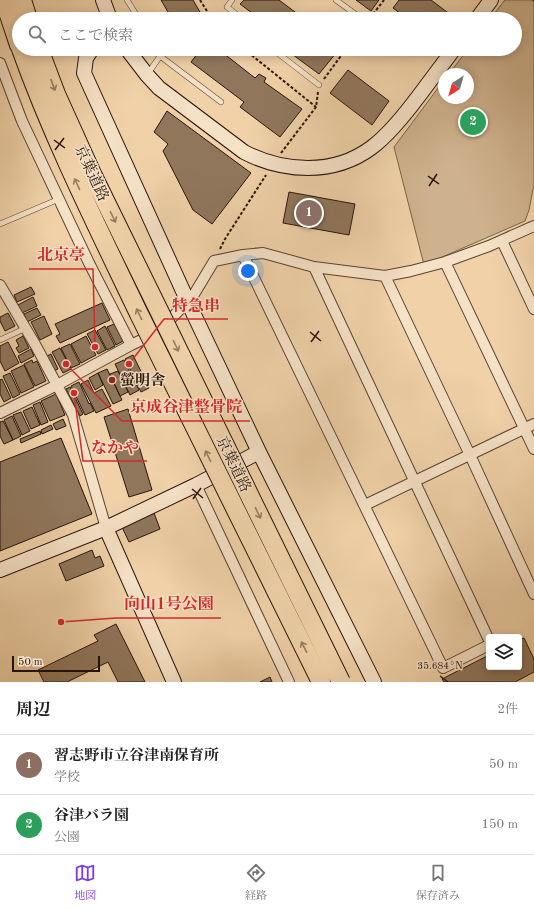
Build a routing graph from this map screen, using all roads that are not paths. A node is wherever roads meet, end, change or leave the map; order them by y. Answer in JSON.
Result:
{"nodes":[{"id":1,"x":4,"y":0,"type":"edge"},
{"id":2,"x":22,"y":0,"type":"edge"},
{"id":3,"x":103,"y":0,"type":"edge"},
{"id":4,"x":128,"y":0,"type":"edge"},
{"id":5,"x":232,"y":0,"type":"edge"},
{"id":6,"x":336,"y":0,"type":"edge"},
{"id":7,"x":491,"y":0,"type":"edge"},
{"id":8,"x":26,"y":12,"type":"edge"},
{"id":9,"x":107,"y":12,"type":"edge"},
{"id":10,"x":134,"y":12,"type":"edge"},
{"id":11,"x":233,"y":12,"type":"edge"},
{"id":12,"x":352,"y":12,"type":"edge"},
{"id":13,"x":482,"y":12,"type":"edge"},
{"id":14,"x":12,"y":24,"type":"edge"},
{"id":15,"x":24,"y":56,"type":"edge"},
{"id":16,"x":42,"y":56,"type":"edge"},
{"id":17,"x":87,"y":56,"type":"edge"},
{"id":18,"x":132,"y":56,"type":"edge"},
{"id":19,"x":160,"y":56,"type":"joint"},
{"id":20,"x":281,"y":56,"type":"edge"},
{"id":21,"x":449,"y":56,"type":"edge"},
{"id":22,"x":0,"y":63,"type":"edge"},
{"id":23,"x":147,"y":75,"type":"junction"},
{"id":24,"x":319,"y":85,"type":"road end"},
{"id":25,"x":221,"y":102,"type":"dead end"},
{"id":26,"x":59,"y":199,"type":"junction"},
{"id":27,"x":0,"y":224,"type":"edge"},
{"id":28,"x":533,"y":229,"type":"edge"},
{"id":29,"x":502,"y":241,"type":"junction"},
{"id":30,"x":243,"y":255,"type":"junction"},
{"id":31,"x":445,"y":262,"type":"junction"},
{"id":32,"x":314,"y":267,"type":"junction"},
{"id":33,"x":385,"y":276,"type":"junction"},
{"id":34,"x":2,"y":291,"type":"edge"},
{"id":35,"x":188,"y":302,"type":"junction"},
{"id":36,"x":534,"y":309,"type":"edge"},
{"id":37,"x":26,"y":328,"type":"junction"},
{"id":38,"x":0,"y":340,"type":"edge"},
{"id":39,"x":131,"y":345,"type":"junction"},
{"id":40,"x":57,"y":384,"type":"junction"},
{"id":41,"x":0,"y":413,"type":"edge"},
{"id":42,"x":534,"y":424,"type":"edge"},
{"id":43,"x":524,"y":429,"type":"junction"},
{"id":44,"x":534,"y":449,"type":"edge"},
{"id":45,"x":260,"y":452,"type":"junction"},
{"id":46,"x":470,"y":455,"type":"junction"},
{"id":47,"x":415,"y":481,"type":"junction"},
{"id":48,"x":196,"y":485,"type":"junction"},
{"id":49,"x":365,"y":504,"type":"junction"},
{"id":50,"x":106,"y":528,"type":"junction"},
{"id":51,"x":0,"y":570,"type":"edge"},
{"id":52,"x":534,"y":594,"type":"edge"},
{"id":53,"x":486,"y":634,"type":"edge"},
{"id":54,"x":486,"y":647,"type":"edge"},
{"id":55,"x":174,"y":682,"type":"edge"},
{"id":56,"x":289,"y":682,"type":"edge"},
{"id":57,"x":322,"y":682,"type":"edge"},
{"id":58,"x":341,"y":682,"type":"edge"},
{"id":59,"x":374,"y":682,"type":"edge"}],
"edges":[{"from":1,"to":14,"type":"highway"},
{"from":2,"to":8,"type":"highway"},
{"from":3,"to":9,"type":"street"},
{"from":4,"to":10,"type":"lane"},
{"from":5,"to":11,"type":"lane"},
{"from":6,"to":12,"type":"lane"},
{"from":7,"to":13,"type":"street"},
{"from":57,"to":15,"type":"highway","name":"京葉道路","one_way":true,"bridge":true},
{"from":16,"to":58,"type":"highway","name":"京葉道路","one_way":true,"bridge":true},
{"from":17,"to":35,"type":"street"},
{"from":18,"to":23,"type":"street"},
{"from":19,"to":23,"type":"lane"},
{"from":19,"to":25,"type":"lane"},
{"from":20,"to":24,"type":"lane"},
{"from":21,"to":23,"type":"street"},
{"from":22,"to":26,"type":"street"},
{"from":26,"to":27,"type":"lane"},
{"from":26,"to":39,"type":"street"},
{"from":28,"to":29,"type":"street"},
{"from":29,"to":31,"type":"street"},
{"from":29,"to":36,"type":"street"},
{"from":30,"to":32,"type":"street"},
{"from":30,"to":35,"type":"street"},
{"from":30,"to":49,"type":"street"},
{"from":31,"to":33,"type":"street"},
{"from":31,"to":43,"type":"street"},
{"from":32,"to":33,"type":"street"},
{"from":32,"to":47,"type":"street"},
{"from":33,"to":46,"type":"street"},
{"from":34,"to":37,"type":"street"},
{"from":35,"to":39,"type":"street"},
{"from":35,"to":45,"type":"street"},
{"from":37,"to":38,"type":"lane"},
{"from":37,"to":40,"type":"street"},
{"from":39,"to":40,"type":"street"},
{"from":40,"to":41,"type":"street"},
{"from":40,"to":50,"type":"street"},
{"from":42,"to":43,"type":"street"},
{"from":43,"to":44,"type":"street"},
{"from":43,"to":46,"type":"street"},
{"from":45,"to":48,"type":"street"},
{"from":45,"to":59,"type":"street"},
{"from":46,"to":47,"type":"street"},
{"from":46,"to":52,"type":"street"},
{"from":47,"to":49,"type":"street"},
{"from":47,"to":53,"type":"street"},
{"from":48,"to":50,"type":"street"},
{"from":48,"to":56,"type":"street"},
{"from":49,"to":54,"type":"street"},
{"from":50,"to":51,"type":"street"},
{"from":50,"to":55,"type":"street"}]}
